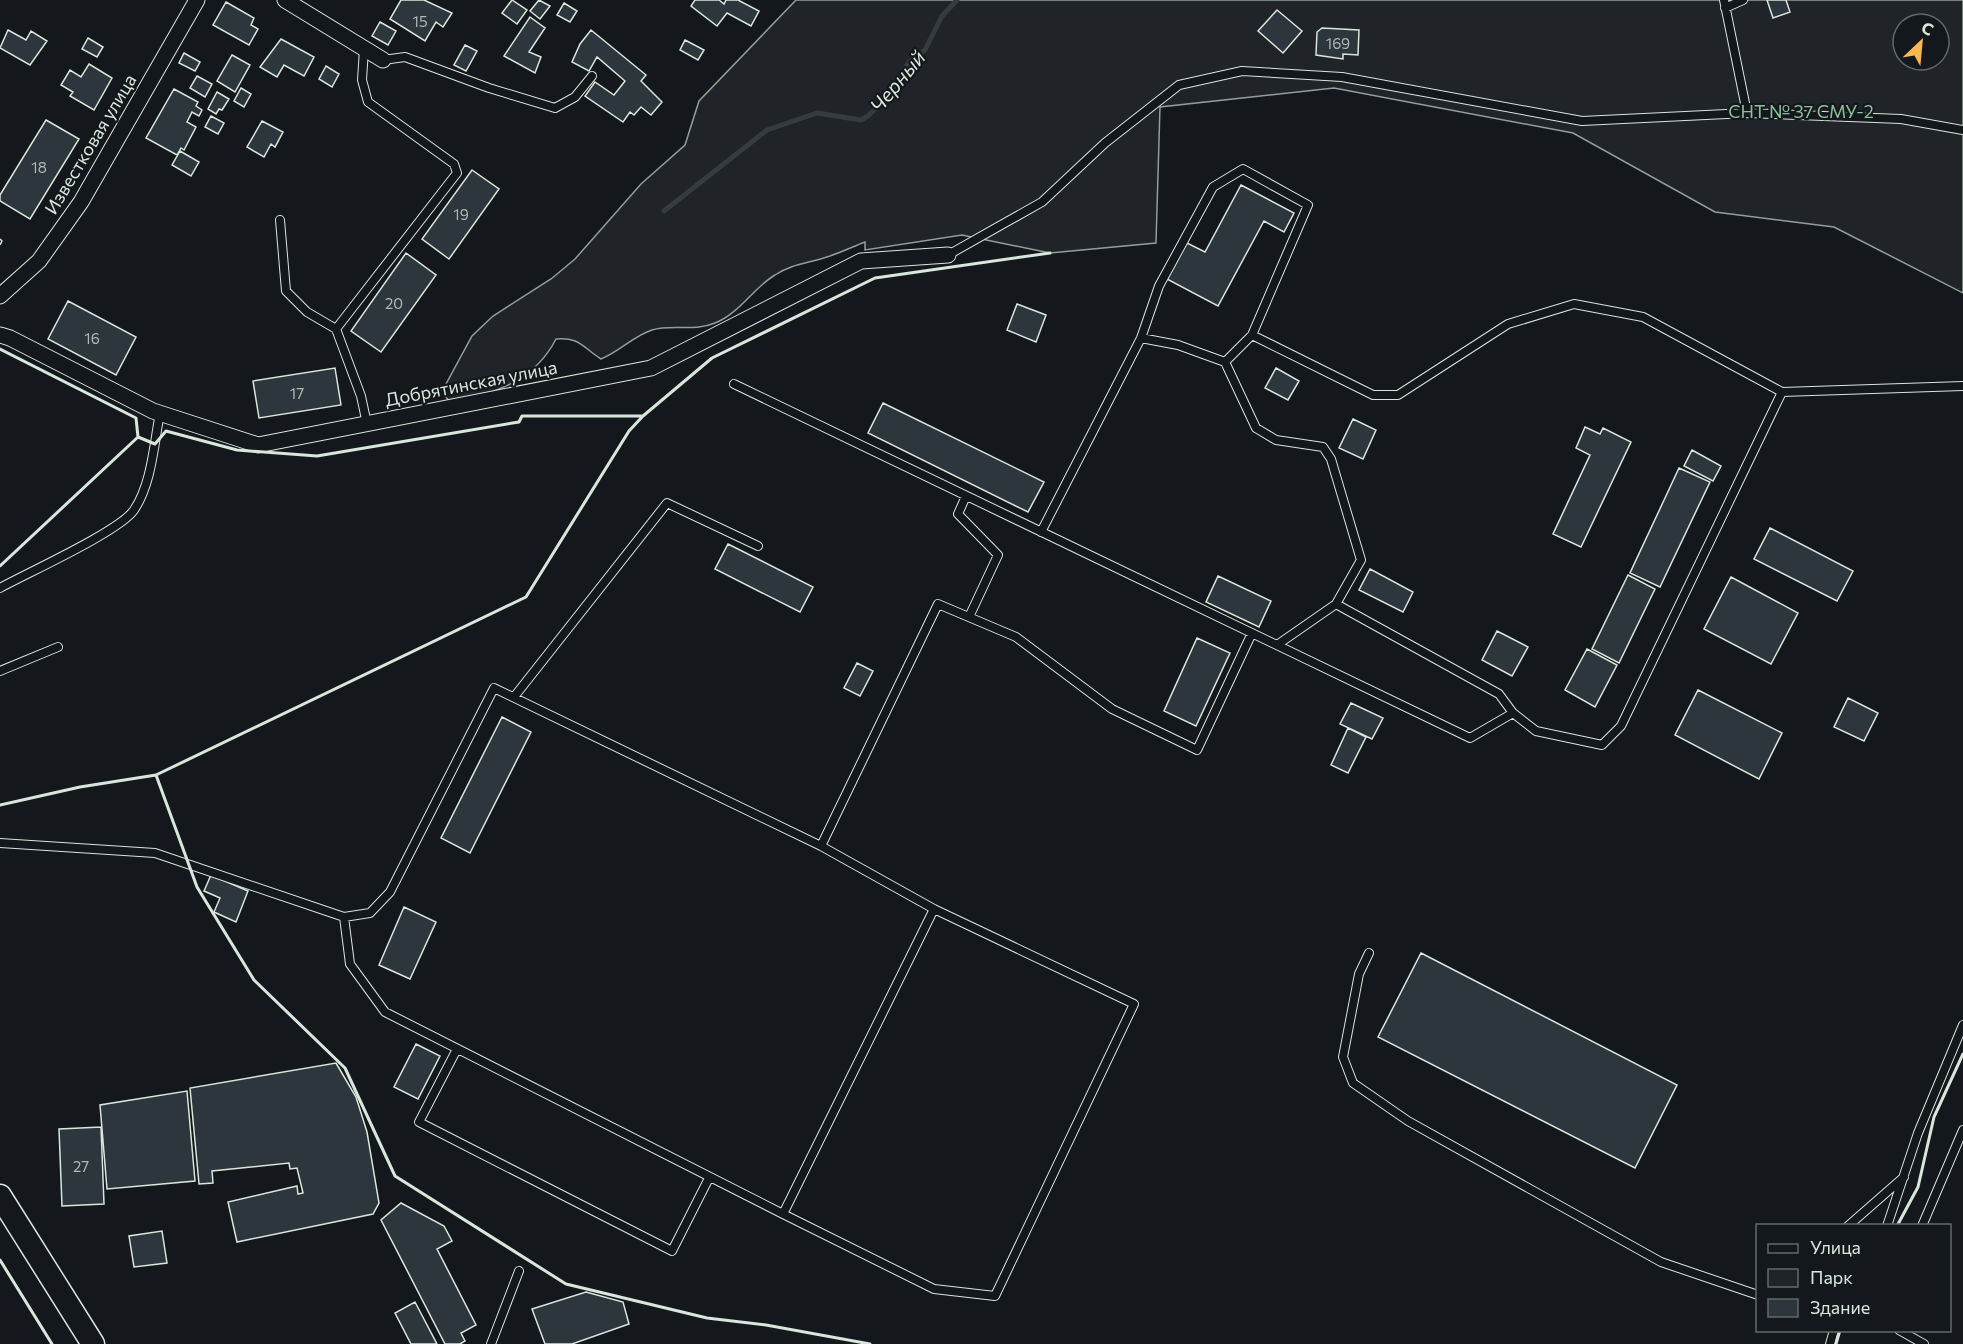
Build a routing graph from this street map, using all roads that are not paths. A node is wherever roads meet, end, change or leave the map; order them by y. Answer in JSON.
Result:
{"nodes":[{"id":1,"x":197,"y":0,"type":"edge"},
{"id":2,"x":285,"y":0,"type":"edge"},
{"id":3,"x":1743,"y":0,"type":"edge"},
{"id":4,"x":1724,"y":4,"type":"edge"},
{"id":5,"x":364,"y":49,"type":"junction"},
{"id":6,"x":383,"y":60,"type":"joint"},
{"id":7,"x":592,"y":76,"type":"dead end"},
{"id":8,"x":1747,"y":113,"type":"junction"},
{"id":9,"x":1963,"y":130,"type":"edge"},
{"id":10,"x":280,"y":220,"type":"dead end"},
{"id":11,"x":948,"y":255,"type":"joint"},
{"id":12,"x":0,"y":296,"type":"edge"},
{"id":13,"x":336,"y":329,"type":"junction"},
{"id":14,"x":0,"y":335,"type":"edge"},
{"id":15,"x":1252,"y":335,"type":"junction"},
{"id":16,"x":1141,"y":338,"type":"junction"},
{"id":17,"x":1225,"y":363,"type":"junction"},
{"id":18,"x":734,"y":384,"type":"dead end"},
{"id":19,"x":1963,"y":386,"type":"edge"},
{"id":20,"x":1782,"y":392,"type":"junction"},
{"id":21,"x":160,"y":413,"type":"junction"},
{"id":22,"x":367,"y":424,"type":"junction"},
{"id":23,"x":966,"y":496,"type":"junction"},
{"id":24,"x":1041,"y":532,"type":"junction"},
{"id":25,"x":758,"y":546,"type":"dead end"},
{"id":26,"x":0,"y":588,"type":"edge"},
{"id":27,"x":1336,"y":604,"type":"junction"},
{"id":28,"x":969,"y":617,"type":"junction"},
{"id":29,"x":1252,"y":633,"type":"junction"},
{"id":30,"x":1277,"y":645,"type":"junction"},
{"id":31,"x":58,"y":647,"type":"dead end"},
{"id":32,"x":0,"y":670,"type":"edge"},
{"id":33,"x":514,"y":697,"type":"junction"},
{"id":34,"x":1513,"y":713,"type":"junction"},
{"id":35,"x":0,"y":843,"type":"edge"},
{"id":36,"x":821,"y":846,"type":"junction"},
{"id":37,"x":934,"y":909,"type":"junction"},
{"id":38,"x":344,"y":917,"type":"junction"},
{"id":39,"x":1369,"y":953,"type":"dead end"},
{"id":40,"x":1963,"y":1025,"type":"edge"},
{"id":41,"x":457,"y":1049,"type":"junction"},
{"id":42,"x":1963,"y":1130,"type":"edge"},
{"id":43,"x":1905,"y":1176,"type":"junction"},
{"id":44,"x":709,"y":1178,"type":"junction"},
{"id":45,"x":0,"y":1196,"type":"edge"},
{"id":46,"x":783,"y":1214,"type":"junction"},
{"id":47,"x":1850,"y":1224,"type":"edge"},
{"id":48,"x":1888,"y":1224,"type":"edge"},
{"id":49,"x":1923,"y":1224,"type":"edge"},
{"id":50,"x":519,"y":1271,"type":"dead end"},
{"id":51,"x":1756,"y":1294,"type":"edge"},
{"id":52,"x":1903,"y":1332,"type":"edge"},
{"id":53,"x":93,"y":1344,"type":"edge"},
{"id":54,"x":490,"y":1344,"type":"edge"},
{"id":55,"x":1924,"y":1344,"type":"edge"}],
"edges":[{"from":1,"to":12,"type":"street","name":"Известковая улица"},
{"from":2,"to":5,"type":"street"},
{"from":3,"to":4,"type":"lane"},
{"from":4,"to":8,"type":"lane"},
{"from":5,"to":6,"type":"street"},
{"from":5,"to":13,"type":"lane"},
{"from":6,"to":7,"type":"lane"},
{"from":8,"to":9,"type":"lane"},
{"from":8,"to":11,"type":"lane"},
{"from":10,"to":13,"type":"lane"},
{"from":11,"to":22,"type":"street","name":"Добрятинская улица"},
{"from":13,"to":22,"type":"lane"},
{"from":14,"to":21,"type":"street","name":"Добрятинская улица"},
{"from":15,"to":16,"type":"lane"},
{"from":15,"to":17,"type":"lane"},
{"from":15,"to":20,"type":"lane"},
{"from":16,"to":17,"type":"lane"},
{"from":16,"to":24,"type":"lane"},
{"from":17,"to":27,"type":"lane"},
{"from":18,"to":23,"type":"lane"},
{"from":19,"to":20,"type":"lane"},
{"from":20,"to":34,"type":"lane"},
{"from":21,"to":22,"type":"street","name":"Добрятинская улица"},
{"from":21,"to":26,"type":"lane"},
{"from":23,"to":24,"type":"lane"},
{"from":23,"to":28,"type":"lane"},
{"from":24,"to":29,"type":"lane"},
{"from":25,"to":33,"type":"lane"},
{"from":27,"to":30,"type":"lane"},
{"from":27,"to":34,"type":"lane"},
{"from":28,"to":29,"type":"lane"},
{"from":28,"to":36,"type":"lane"},
{"from":29,"to":30,"type":"lane"},
{"from":30,"to":34,"type":"lane"},
{"from":31,"to":32,"type":"lane"},
{"from":33,"to":36,"type":"lane"},
{"from":33,"to":38,"type":"lane"},
{"from":35,"to":38,"type":"lane"},
{"from":36,"to":37,"type":"lane"},
{"from":37,"to":46,"type":"lane"},
{"from":37,"to":46,"type":"lane"},
{"from":38,"to":41,"type":"lane"},
{"from":39,"to":51,"type":"lane"},
{"from":40,"to":43,"type":"lane"},
{"from":41,"to":44,"type":"lane"},
{"from":41,"to":44,"type":"lane"},
{"from":42,"to":49,"type":"lane"},
{"from":43,"to":47,"type":"lane"},
{"from":43,"to":48,"type":"lane"},
{"from":44,"to":46,"type":"lane"},
{"from":45,"to":53,"type":"main road"},
{"from":50,"to":54,"type":"lane"},
{"from":52,"to":55,"type":"lane"}]}
